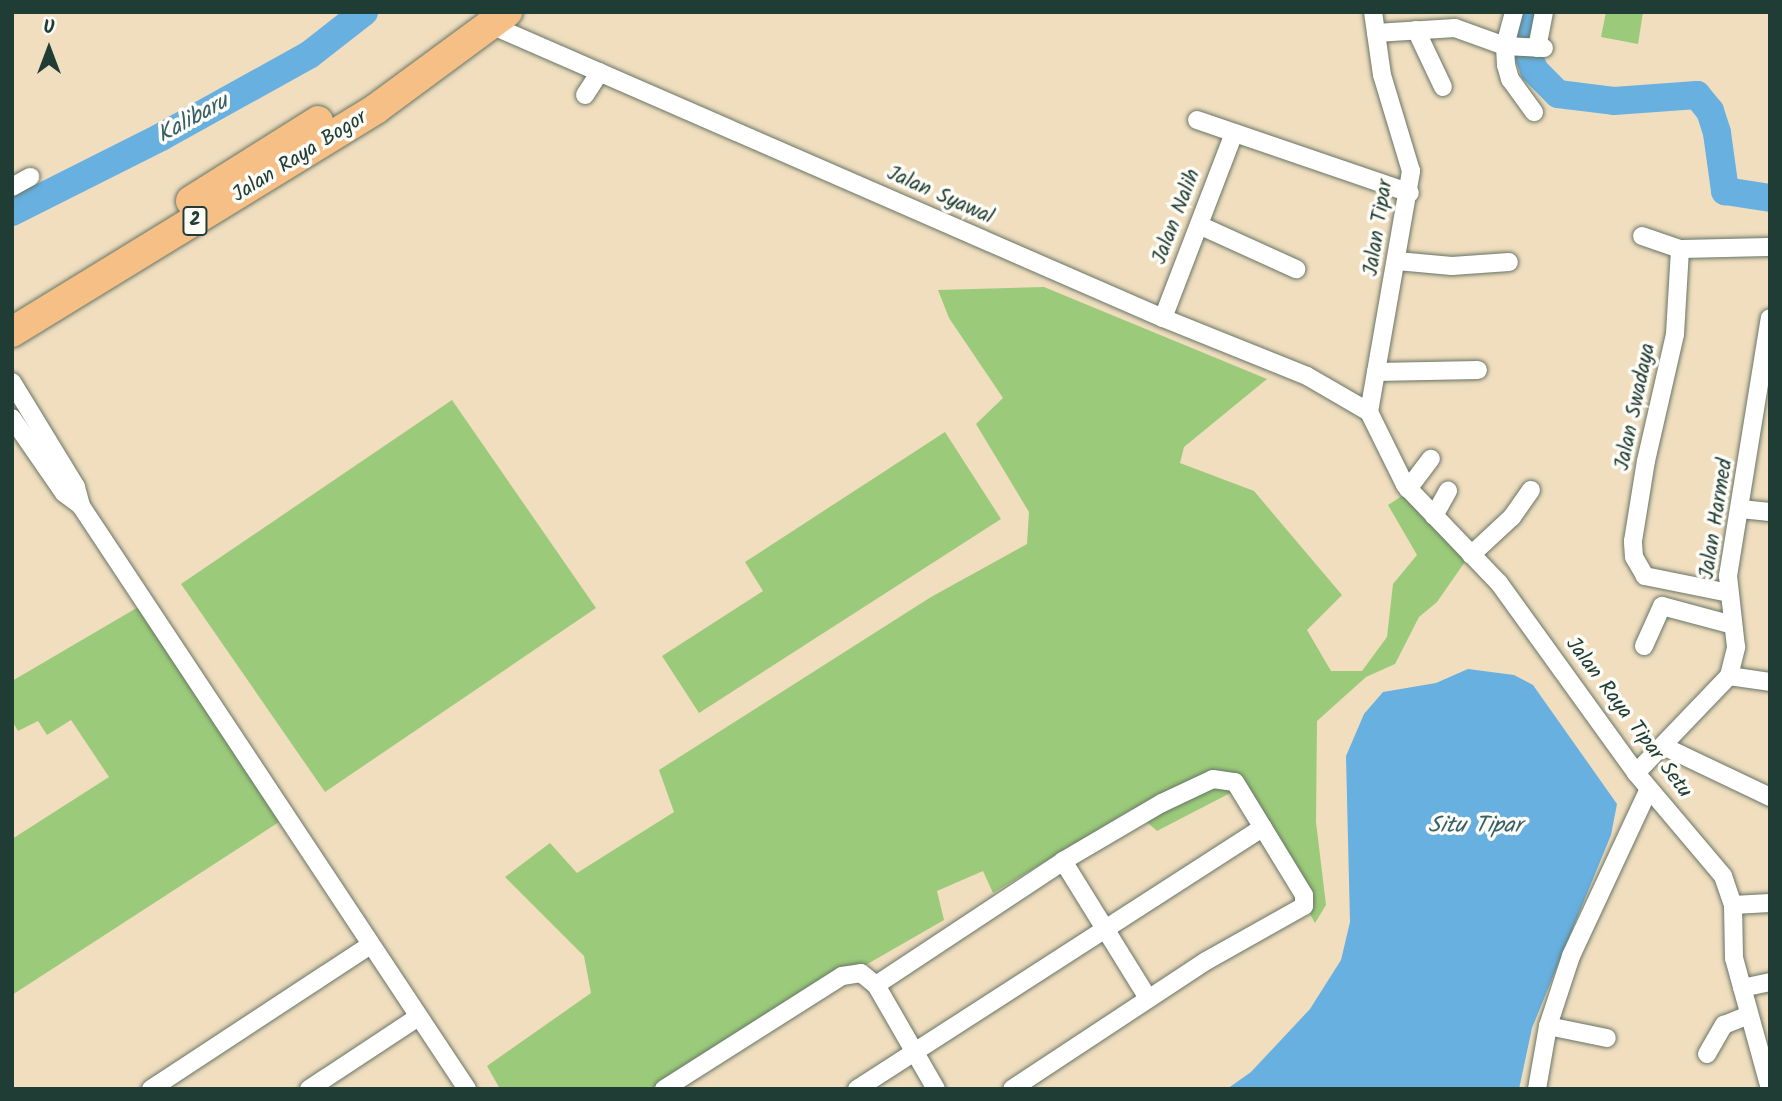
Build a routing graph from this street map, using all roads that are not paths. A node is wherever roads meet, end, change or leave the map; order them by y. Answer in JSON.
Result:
{"nodes":[{"id":1,"x":1373,"y":12,"type":"edge"},
{"id":2,"x":1514,"y":12,"type":"edge"},
{"id":3,"x":1544,"y":12,"type":"edge"},
{"id":4,"x":492,"y":16,"type":"edge"},
{"id":5,"x":1416,"y":30,"type":"junction"},
{"id":6,"x":1376,"y":33,"type":"junction"},
{"id":7,"x":1507,"y":46,"type":"junction"},
{"id":8,"x":600,"y":72,"type":"junction"},
{"id":9,"x":1443,"y":88,"type":"dead end"},
{"id":10,"x":585,"y":95,"type":"dead end"},
{"id":11,"x":1534,"y":112,"type":"dead end"},
{"id":12,"x":1197,"y":120,"type":"dead end"},
{"id":13,"x":1234,"y":133,"type":"junction"},
{"id":14,"x":30,"y":177,"type":"dead end"},
{"id":15,"x":12,"y":187,"type":"edge"},
{"id":16,"x":1410,"y":193,"type":"junction"},
{"id":17,"x":1199,"y":225,"type":"junction"},
{"id":18,"x":1642,"y":236,"type":"dead end"},
{"id":19,"x":1770,"y":247,"type":"edge"},
{"id":20,"x":1680,"y":249,"type":"junction"},
{"id":21,"x":1397,"y":261,"type":"junction"},
{"id":22,"x":1509,"y":262,"type":"dead end"},
{"id":23,"x":1296,"y":269,"type":"dead end"},
{"id":24,"x":1163,"y":318,"type":"junction"},
{"id":25,"x":1770,"y":318,"type":"edge"},
{"id":26,"x":13,"y":328,"type":"edge"},
{"id":27,"x":1478,"y":370,"type":"dead end"},
{"id":28,"x":1376,"y":372,"type":"junction"},
{"id":29,"x":13,"y":388,"type":"edge"},
{"id":30,"x":1765,"y":405,"type":"edge"},
{"id":31,"x":1368,"y":412,"type":"junction"},
{"id":32,"x":12,"y":418,"type":"edge"},
{"id":33,"x":1431,"y":459,"type":"dead end"},
{"id":34,"x":1408,"y":489,"type":"junction"},
{"id":35,"x":1531,"y":490,"type":"dead end"},
{"id":36,"x":1448,"y":491,"type":"dead end"},
{"id":37,"x":81,"y":506,"type":"junction"},
{"id":38,"x":1741,"y":509,"type":"junction"},
{"id":39,"x":1770,"y":512,"type":"edge"},
{"id":40,"x":1434,"y":516,"type":"junction"},
{"id":41,"x":1472,"y":555,"type":"junction"},
{"id":42,"x":1729,"y":593,"type":"junction"},
{"id":43,"x":1734,"y":625,"type":"junction"},
{"id":44,"x":1644,"y":646,"type":"dead end"},
{"id":45,"x":1729,"y":676,"type":"junction"},
{"id":46,"x":1770,"y":682,"type":"edge"},
{"id":47,"x":1663,"y":746,"type":"junction"},
{"id":48,"x":1636,"y":773,"type":"junction"},
{"id":49,"x":1650,"y":789,"type":"junction"},
{"id":50,"x":1770,"y":797,"type":"edge"},
{"id":51,"x":1263,"y":827,"type":"junction"},
{"id":52,"x":1063,"y":861,"type":"junction"},
{"id":53,"x":1770,"y":903,"type":"edge"},
{"id":54,"x":1734,"y":905,"type":"junction"},
{"id":55,"x":1107,"y":930,"type":"junction"},
{"id":56,"x":370,"y":945,"type":"junction"},
{"id":57,"x":1770,"y":982,"type":"edge"},
{"id":58,"x":876,"y":985,"type":"junction"},
{"id":59,"x":1742,"y":988,"type":"junction"},
{"id":60,"x":1148,"y":998,"type":"junction"},
{"id":61,"x":1749,"y":1015,"type":"junction"},
{"id":62,"x":418,"y":1017,"type":"junction"},
{"id":63,"x":1548,"y":1026,"type":"junction"},
{"id":64,"x":1606,"y":1038,"type":"dead end"},
{"id":65,"x":912,"y":1053,"type":"junction"},
{"id":66,"x":1707,"y":1054,"type":"dead end"},
{"id":67,"x":1770,"y":1088,"type":"edge"},
{"id":68,"x":150,"y":1089,"type":"edge"},
{"id":69,"x":309,"y":1089,"type":"edge"},
{"id":70,"x":467,"y":1089,"type":"edge"},
{"id":71,"x":664,"y":1089,"type":"edge"},
{"id":72,"x":857,"y":1089,"type":"edge"},
{"id":73,"x":936,"y":1089,"type":"edge"},
{"id":74,"x":1012,"y":1089,"type":"edge"},
{"id":75,"x":1537,"y":1089,"type":"edge"}],
"edges":[{"from":1,"to":6,"type":"street","name":"Jalan Tipar"},
{"from":2,"to":7,"type":"street"},
{"from":3,"to":7,"type":"street"},
{"from":4,"to":8,"type":"street","name":"Jalan Syawal"},
{"from":4,"to":26,"type":"highway","name":"Jalan Raya Bogor","number":"2"},
{"from":5,"to":6,"type":"street"},
{"from":5,"to":7,"type":"street"},
{"from":5,"to":9,"type":"street"},
{"from":6,"to":16,"type":"street","name":"Jalan Tipar"},
{"from":7,"to":11,"type":"street"},
{"from":8,"to":10,"type":"street"},
{"from":8,"to":24,"type":"street","name":"Jalan Syawal"},
{"from":12,"to":13,"type":"street"},
{"from":13,"to":16,"type":"street"},
{"from":13,"to":17,"type":"street","name":"Jalan Nalih"},
{"from":14,"to":15,"type":"street"},
{"from":16,"to":21,"type":"street","name":"Jalan Tipar"},
{"from":17,"to":23,"type":"street"},
{"from":17,"to":24,"type":"street","name":"Jalan Nalih"},
{"from":18,"to":20,"type":"street"},
{"from":19,"to":20,"type":"street"},
{"from":20,"to":42,"type":"street","name":"Jalan Swadaya"},
{"from":21,"to":22,"type":"street"},
{"from":21,"to":28,"type":"street","name":"Jalan Tipar"},
{"from":24,"to":31,"type":"street","name":"Jalan Syawal"},
{"from":25,"to":30,"type":"street","name":"Jalan Harmed"},
{"from":27,"to":28,"type":"street"},
{"from":28,"to":31,"type":"street","name":"Jalan Tipar"},
{"from":29,"to":37,"type":"street"},
{"from":30,"to":38,"type":"street","name":"Jalan Harmed"},
{"from":31,"to":34,"type":"street","name":"Jalan Raya Tipar Setu"},
{"from":32,"to":37,"type":"street"},
{"from":33,"to":34,"type":"street"},
{"from":34,"to":40,"type":"street","name":"Jalan Raya Tipar Setu"},
{"from":35,"to":41,"type":"street"},
{"from":36,"to":40,"type":"street"},
{"from":37,"to":56,"type":"street"},
{"from":38,"to":39,"type":"street"},
{"from":38,"to":42,"type":"street","name":"Jalan Harmed"},
{"from":40,"to":41,"type":"street","name":"Jalan Raya Tipar Setu"},
{"from":41,"to":48,"type":"street","name":"Jalan Raya Tipar Setu"},
{"from":42,"to":43,"type":"street","name":"Jalan Harmed"},
{"from":43,"to":44,"type":"street"},
{"from":43,"to":45,"type":"street","name":"Jalan Harmed"},
{"from":45,"to":46,"type":"street"},
{"from":45,"to":47,"type":"street"},
{"from":47,"to":48,"type":"street"},
{"from":47,"to":50,"type":"street"},
{"from":48,"to":49,"type":"street","name":"Jalan Raya Tipar Setu"},
{"from":49,"to":54,"type":"street","name":"Jalan Raya Tipar Setu"},
{"from":49,"to":63,"type":"street"},
{"from":51,"to":52,"type":"street"},
{"from":51,"to":55,"type":"street"},
{"from":51,"to":60,"type":"street"},
{"from":52,"to":55,"type":"street"},
{"from":52,"to":58,"type":"street"},
{"from":53,"to":54,"type":"street"},
{"from":54,"to":59,"type":"street","name":"Jalan Raya Tipar Setu"},
{"from":55,"to":60,"type":"street"},
{"from":55,"to":65,"type":"street"},
{"from":56,"to":62,"type":"street"},
{"from":56,"to":68,"type":"street"},
{"from":57,"to":59,"type":"street"},
{"from":58,"to":65,"type":"street"},
{"from":58,"to":71,"type":"street"},
{"from":59,"to":61,"type":"street","name":"Jalan Raya Tipar Setu"},
{"from":60,"to":74,"type":"street"},
{"from":61,"to":66,"type":"street"},
{"from":61,"to":67,"type":"street","name":"Jalan Raya Tipar Setu"},
{"from":62,"to":69,"type":"street"},
{"from":62,"to":70,"type":"street"},
{"from":63,"to":64,"type":"street"},
{"from":63,"to":75,"type":"street"},
{"from":65,"to":72,"type":"street"},
{"from":65,"to":73,"type":"street"}]}
